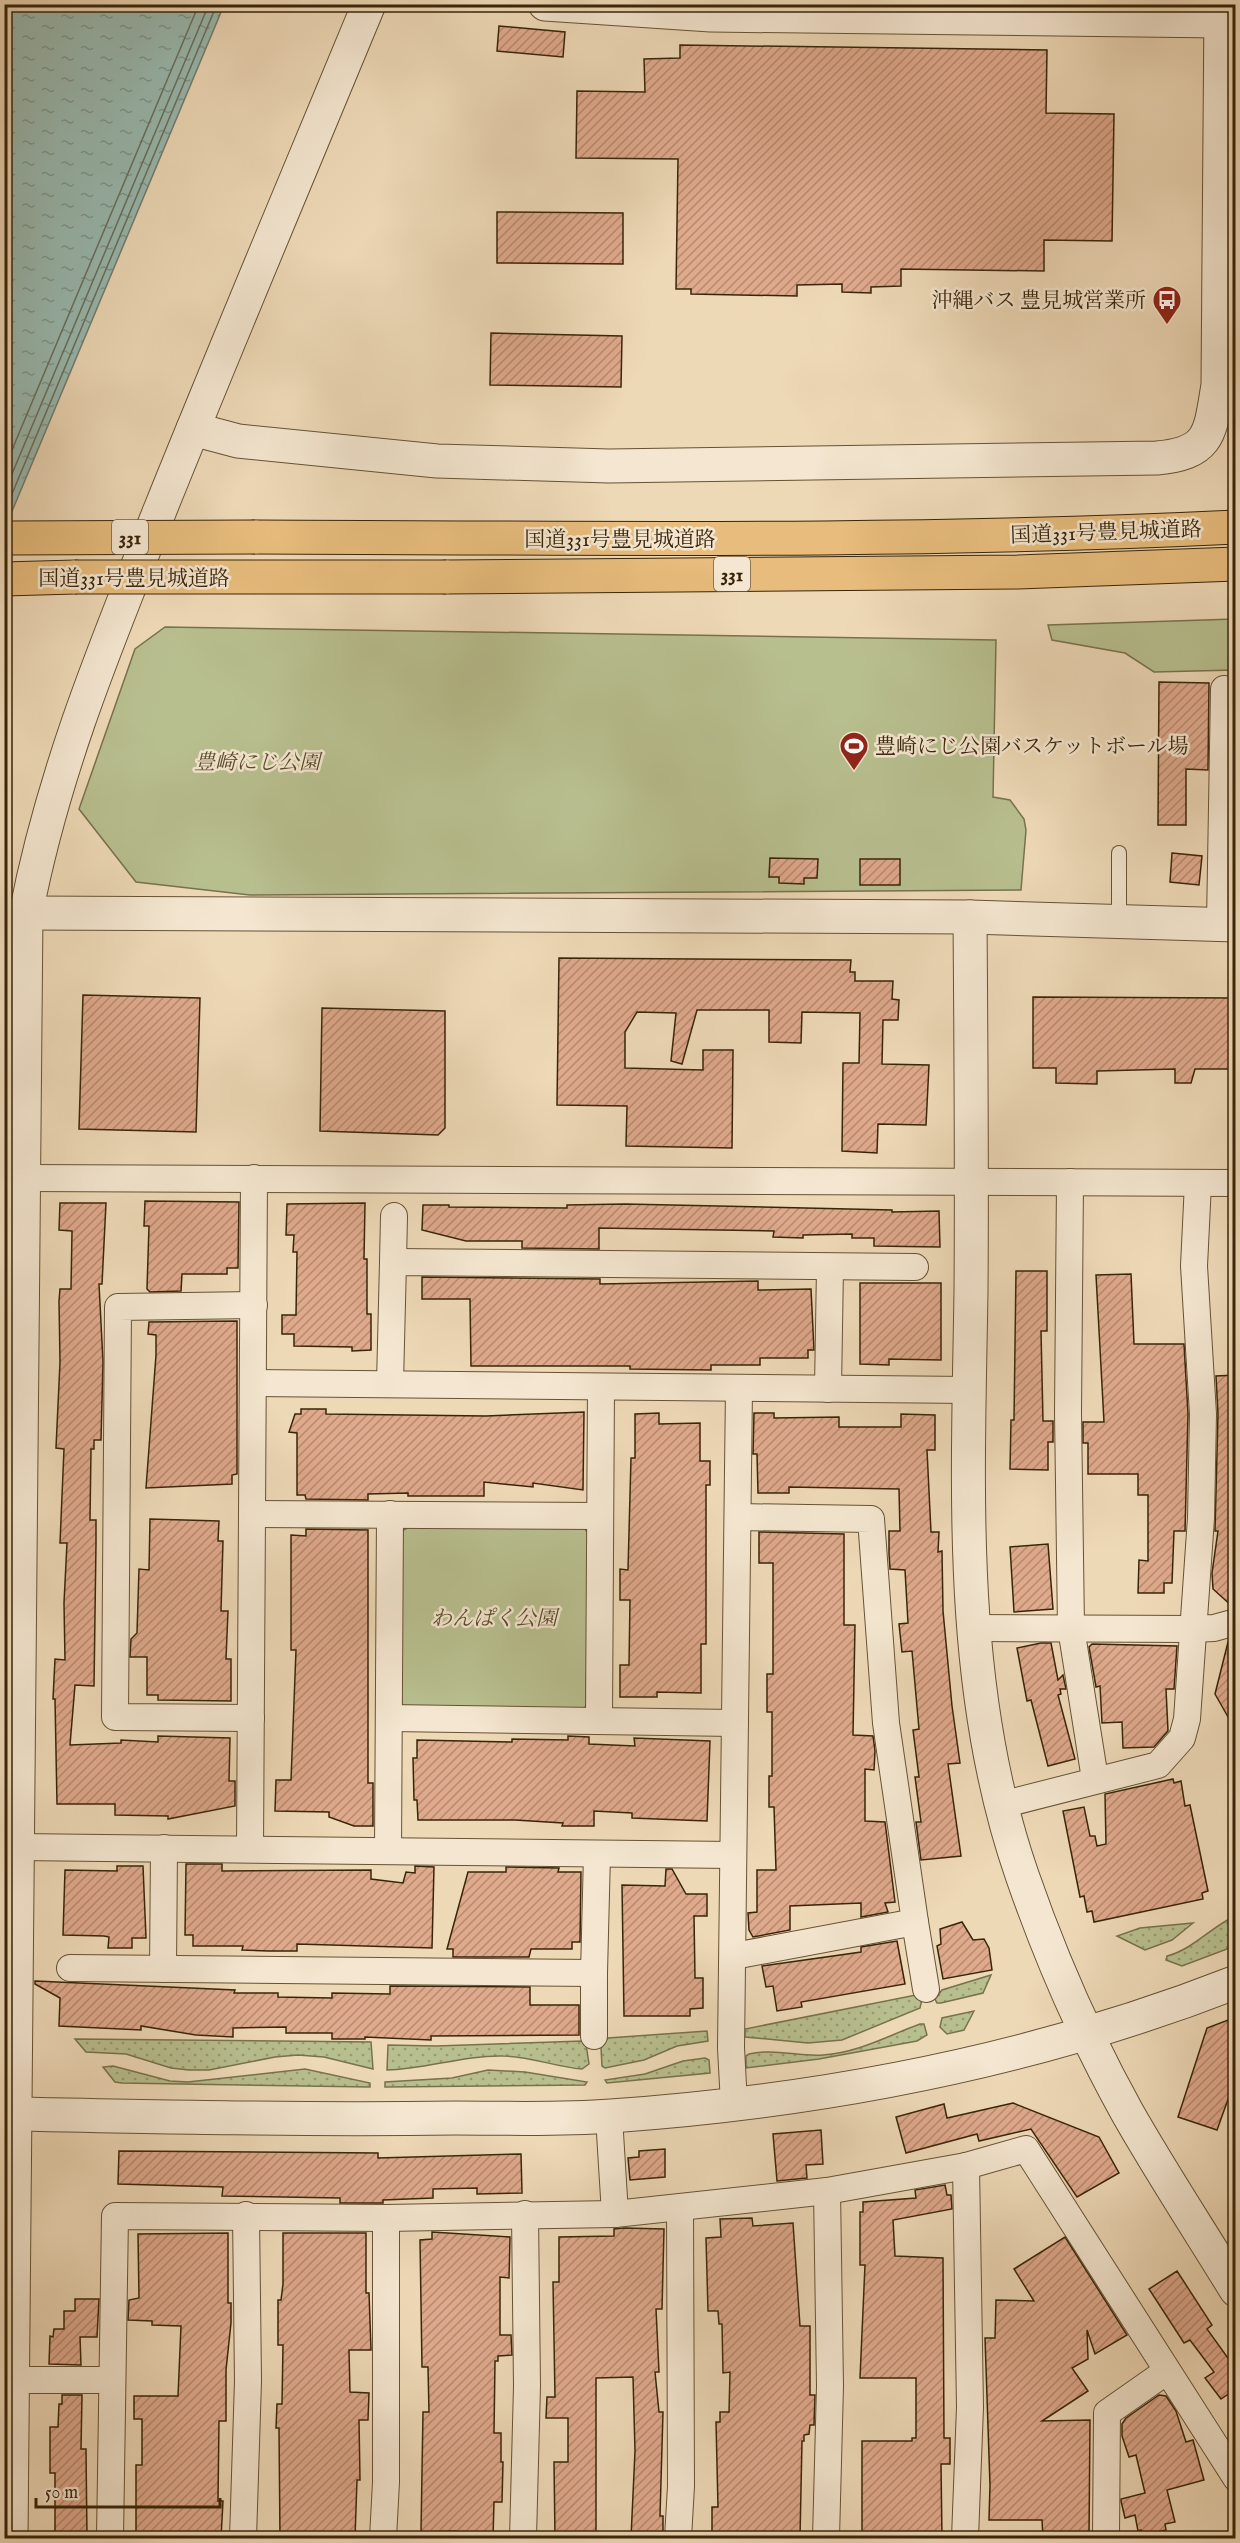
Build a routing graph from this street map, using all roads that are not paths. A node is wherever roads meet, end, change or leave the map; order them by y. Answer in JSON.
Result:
{"nodes":[{"id":1,"x":369,"y":4,"type":"edge"},
{"id":2,"x":545,"y":4,"type":"edge"},
{"id":3,"x":1220,"y":13,"type":"edge"},
{"id":4,"x":193,"y":429,"type":"junction"},
{"id":5,"x":1236,"y":508,"type":"edge"},
{"id":6,"x":1236,"y":527,"type":"edge"},
{"id":7,"x":1105,"y":533,"type":"junction"},
{"id":8,"x":4,"y":538,"type":"edge"},
{"id":9,"x":1236,"y":564,"type":"edge"},
{"id":10,"x":1104,"y":570,"type":"junction"},
{"id":11,"x":5,"y":579,"type":"edge"},
{"id":12,"x":1236,"y":586,"type":"edge"},
{"id":13,"x":1224,"y":689,"type":"dead end"},
{"id":14,"x":1229,"y":730,"type":"edge"},
{"id":15,"x":1228,"y":835,"type":"edge"},
{"id":16,"x":1119,"y":853,"type":"dead end"},
{"id":17,"x":26,"y":913,"type":"junction"},
{"id":18,"x":970,"y":917,"type":"junction"},
{"id":19,"x":1119,"y":922,"type":"junction"},
{"id":20,"x":1228,"y":925,"type":"edge"},
{"id":21,"x":24,"y":1178,"type":"junction"},
{"id":22,"x":254,"y":1178,"type":"junction"},
{"id":23,"x":972,"y":1181,"type":"junction"},
{"id":24,"x":1071,"y":1182,"type":"junction"},
{"id":25,"x":1198,"y":1183,"type":"junction"},
{"id":26,"x":1236,"y":1183,"type":"edge"},
{"id":27,"x":394,"y":1216,"type":"dead end"},
{"id":28,"x":393,"y":1262,"type":"junction"},
{"id":29,"x":830,"y":1267,"type":"junction"},
{"id":30,"x":915,"y":1267,"type":"dead end"},
{"id":31,"x":254,"y":1305,"type":"junction"},
{"id":32,"x":254,"y":1383,"type":"junction"},
{"id":33,"x":390,"y":1383,"type":"junction"},
{"id":34,"x":601,"y":1387,"type":"junction"},
{"id":35,"x":739,"y":1388,"type":"junction"},
{"id":36,"x":828,"y":1389,"type":"junction"},
{"id":37,"x":969,"y":1390,"type":"junction"},
{"id":38,"x":253,"y":1514,"type":"junction"},
{"id":39,"x":390,"y":1514,"type":"junction"},
{"id":40,"x":599,"y":1516,"type":"junction"},
{"id":41,"x":738,"y":1517,"type":"junction"},
{"id":42,"x":1236,"y":1622,"type":"edge"},
{"id":43,"x":974,"y":1628,"type":"junction"},
{"id":44,"x":1071,"y":1628,"type":"junction"},
{"id":45,"x":1193,"y":1629,"type":"junction"},
{"id":46,"x":251,"y":1718,"type":"junction"},
{"id":47,"x":390,"y":1718,"type":"junction"},
{"id":48,"x":599,"y":1720,"type":"junction"},
{"id":49,"x":735,"y":1723,"type":"junction"},
{"id":50,"x":1095,"y":1779,"type":"junction"},
{"id":51,"x":1001,"y":1805,"type":"junction"},
{"id":52,"x":17,"y":1847,"type":"junction"},
{"id":53,"x":164,"y":1848,"type":"junction"},
{"id":54,"x":250,"y":1848,"type":"junction"},
{"id":55,"x":388,"y":1851,"type":"junction"},
{"id":56,"x":597,"y":1854,"type":"junction"},
{"id":57,"x":733,"y":1855,"type":"junction"},
{"id":58,"x":915,"y":1922,"type":"junction"},
{"id":59,"x":734,"y":1956,"type":"junction"},
{"id":60,"x":70,"y":1968,"type":"dead end"},
{"id":61,"x":163,"y":1969,"type":"junction"},
{"id":62,"x":594,"y":1972,"type":"junction"},
{"id":63,"x":1236,"y":1982,"type":"edge"},
{"id":64,"x":926,"y":1989,"type":"dead end"},
{"id":65,"x":1089,"y":2033,"type":"junction"},
{"id":66,"x":594,"y":2036,"type":"dead end"},
{"id":67,"x":734,"y":2104,"type":"junction"},
{"id":68,"x":14,"y":2114,"type":"junction"},
{"id":69,"x":609,"y":2116,"type":"junction"},
{"id":70,"x":966,"y":2166,"type":"junction"},
{"id":71,"x":827,"y":2191,"type":"junction"},
{"id":72,"x":680,"y":2209,"type":"junction"},
{"id":73,"x":525,"y":2214,"type":"junction"},
{"id":74,"x":615,"y":2214,"type":"junction"},
{"id":75,"x":246,"y":2215,"type":"junction"},
{"id":76,"x":386,"y":2217,"type":"junction"},
{"id":77,"x":1230,"y":2270,"type":"edge"},
{"id":78,"x":1167,"y":2371,"type":"junction"},
{"id":79,"x":13,"y":2380,"type":"junction"},
{"id":80,"x":112,"y":2380,"type":"junction"},
{"id":81,"x":1234,"y":2474,"type":"edge"},
{"id":82,"x":11,"y":2538,"type":"edge"},
{"id":83,"x":110,"y":2538,"type":"edge"},
{"id":84,"x":243,"y":2538,"type":"edge"},
{"id":85,"x":383,"y":2538,"type":"edge"},
{"id":86,"x":523,"y":2538,"type":"edge"},
{"id":87,"x":678,"y":2538,"type":"edge"},
{"id":88,"x":826,"y":2538,"type":"edge"},
{"id":89,"x":965,"y":2538,"type":"edge"},
{"id":90,"x":1106,"y":2538,"type":"edge"}],
"edges":[{"from":1,"to":4,"type":"street"},
{"from":2,"to":3,"type":"street"},
{"from":3,"to":4,"type":"street"},
{"from":4,"to":17,"type":"street"},
{"from":5,"to":7,"type":"highway","number":"331"},
{"from":6,"to":7,"type":"highway","name":"国道331号豊見城道路","number":"331"},
{"from":7,"to":8,"type":"highway","name":"国道331号豊見城道路","number":"331","bridge":true},
{"from":9,"to":10,"type":"highway","name":"国道331号豊見城道路","number":"331"},
{"from":10,"to":11,"type":"highway","name":"国道331号豊見城道路","number":"331","bridge":true},
{"from":10,"to":12,"type":"highway"},
{"from":13,"to":14,"type":"street"},
{"from":14,"to":15,"type":"street"},
{"from":15,"to":20,"type":"street"},
{"from":16,"to":19,"type":"lane"},
{"from":17,"to":18,"type":"street"},
{"from":17,"to":21,"type":"street"},
{"from":18,"to":19,"type":"street"},
{"from":18,"to":23,"type":"street"},
{"from":19,"to":20,"type":"street"},
{"from":21,"to":22,"type":"street"},
{"from":21,"to":52,"type":"street"},
{"from":22,"to":23,"type":"street"},
{"from":22,"to":31,"type":"street"},
{"from":23,"to":24,"type":"street"},
{"from":23,"to":37,"type":"street"},
{"from":24,"to":25,"type":"street"},
{"from":24,"to":44,"type":"street"},
{"from":25,"to":26,"type":"street"},
{"from":25,"to":45,"type":"street"},
{"from":27,"to":28,"type":"street"},
{"from":28,"to":29,"type":"street"},
{"from":28,"to":33,"type":"street"},
{"from":29,"to":30,"type":"street"},
{"from":29,"to":36,"type":"street"},
{"from":31,"to":32,"type":"street"},
{"from":31,"to":46,"type":"street"},
{"from":32,"to":33,"type":"street"},
{"from":32,"to":38,"type":"street"},
{"from":33,"to":34,"type":"street"},
{"from":34,"to":35,"type":"street"},
{"from":34,"to":40,"type":"street"},
{"from":35,"to":36,"type":"street"},
{"from":35,"to":41,"type":"street"},
{"from":36,"to":37,"type":"street"},
{"from":37,"to":43,"type":"street"},
{"from":38,"to":39,"type":"street"},
{"from":38,"to":46,"type":"street"},
{"from":39,"to":40,"type":"street"},
{"from":39,"to":47,"type":"street"},
{"from":40,"to":48,"type":"street"},
{"from":41,"to":49,"type":"street"},
{"from":41,"to":58,"type":"street"},
{"from":42,"to":45,"type":"street"},
{"from":43,"to":44,"type":"street"},
{"from":43,"to":51,"type":"street"},
{"from":44,"to":45,"type":"street"},
{"from":44,"to":50,"type":"street"},
{"from":45,"to":50,"type":"street"},
{"from":46,"to":54,"type":"street"},
{"from":47,"to":48,"type":"street"},
{"from":47,"to":55,"type":"street"},
{"from":48,"to":49,"type":"street"},
{"from":49,"to":57,"type":"street"},
{"from":50,"to":51,"type":"street"},
{"from":51,"to":65,"type":"street"},
{"from":52,"to":53,"type":"street"},
{"from":52,"to":68,"type":"street"},
{"from":53,"to":54,"type":"street"},
{"from":53,"to":61,"type":"street"},
{"from":54,"to":55,"type":"street"},
{"from":55,"to":56,"type":"street"},
{"from":56,"to":57,"type":"street"},
{"from":56,"to":62,"type":"street"},
{"from":57,"to":59,"type":"street"},
{"from":58,"to":59,"type":"street"},
{"from":58,"to":64,"type":"street"},
{"from":59,"to":67,"type":"street"},
{"from":60,"to":61,"type":"street"},
{"from":61,"to":62,"type":"street"},
{"from":62,"to":66,"type":"street"},
{"from":63,"to":65,"type":"street"},
{"from":65,"to":67,"type":"street"},
{"from":65,"to":77,"type":"street"},
{"from":67,"to":69,"type":"street"},
{"from":68,"to":69,"type":"street"},
{"from":68,"to":79,"type":"street"},
{"from":69,"to":74,"type":"street"},
{"from":70,"to":71,"type":"street"},
{"from":70,"to":78,"type":"street"},
{"from":70,"to":89,"type":"street"},
{"from":71,"to":72,"type":"street"},
{"from":71,"to":88,"type":"street"},
{"from":72,"to":74,"type":"street"},
{"from":72,"to":87,"type":"street"},
{"from":73,"to":74,"type":"street"},
{"from":73,"to":76,"type":"street"},
{"from":73,"to":86,"type":"street"},
{"from":75,"to":76,"type":"street"},
{"from":75,"to":80,"type":"street"},
{"from":75,"to":84,"type":"street"},
{"from":76,"to":85,"type":"street"},
{"from":78,"to":81,"type":"street"},
{"from":78,"to":90,"type":"street"},
{"from":79,"to":80,"type":"street"},
{"from":79,"to":82,"type":"street"},
{"from":80,"to":83,"type":"street"}]}
